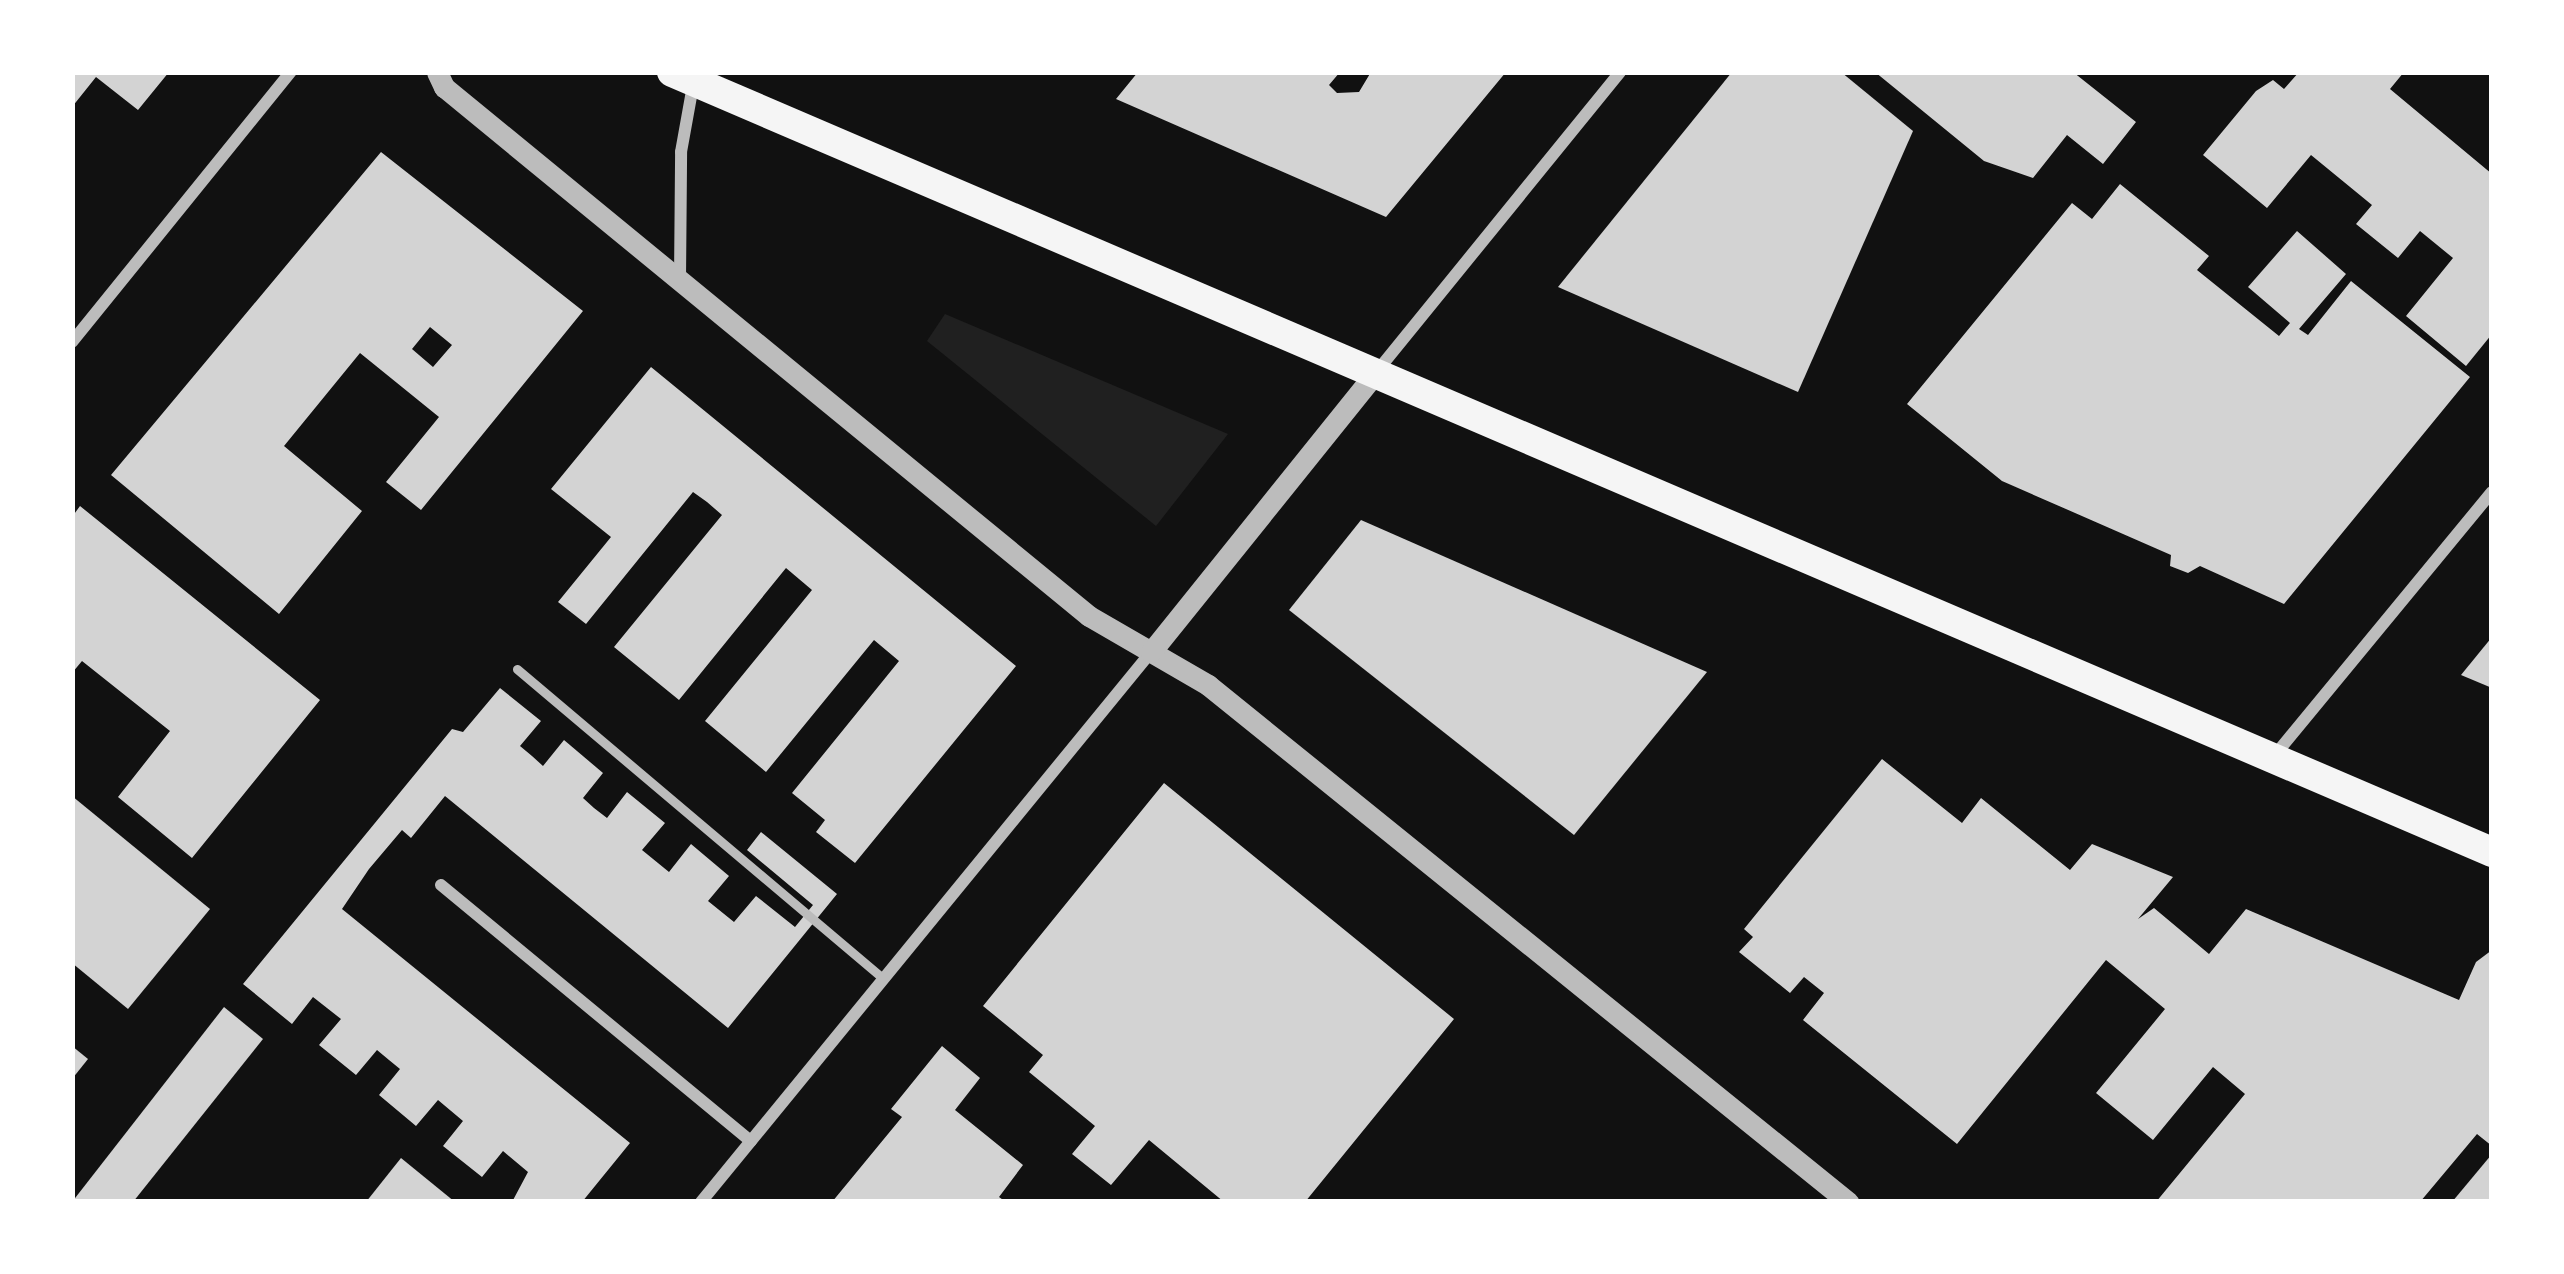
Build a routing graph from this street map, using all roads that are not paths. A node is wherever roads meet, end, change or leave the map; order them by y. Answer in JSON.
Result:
{"nodes":[{"id":1,"x":292,"y":72,"type":"edge"},
{"id":2,"x":437,"y":72,"type":"edge"},
{"id":3,"x":1620,"y":72,"type":"edge"},
{"id":4,"x":687,"y":75,"type":"edge"},
{"id":5,"x":680,"y":281,"type":"junction"},
{"id":6,"x":72,"y":342,"type":"edge"},
{"id":7,"x":1377,"y":371,"type":"junction"},
{"id":8,"x":2492,"y":492,"type":"edge"},
{"id":9,"x":1151,"y":652,"type":"junction"},
{"id":10,"x":518,"y":668,"type":"dead end"},
{"id":11,"x":2273,"y":758,"type":"junction"},
{"id":12,"x":2492,"y":852,"type":"edge"},
{"id":13,"x":441,"y":885,"type":"dead end"},
{"id":14,"x":884,"y":980,"type":"junction"},
{"id":15,"x":751,"y":1141,"type":"junction"},
{"id":16,"x":701,"y":1202,"type":"edge"},
{"id":17,"x":1848,"y":1202,"type":"edge"}],
"edges":[{"from":1,"to":6,"type":"street"},
{"from":2,"to":5,"type":"street"},
{"from":3,"to":7,"type":"street"},
{"from":4,"to":5,"type":"street"},
{"from":4,"to":7,"type":"main road"},
{"from":5,"to":9,"type":"street"},
{"from":7,"to":9,"type":"street"},
{"from":7,"to":11,"type":"main road"},
{"from":8,"to":11,"type":"street"},
{"from":9,"to":14,"type":"street"},
{"from":9,"to":17,"type":"street"},
{"from":10,"to":14,"type":"lane"},
{"from":11,"to":12,"type":"main road"},
{"from":13,"to":15,"type":"street"},
{"from":14,"to":15,"type":"street"},
{"from":15,"to":16,"type":"street"}]}
